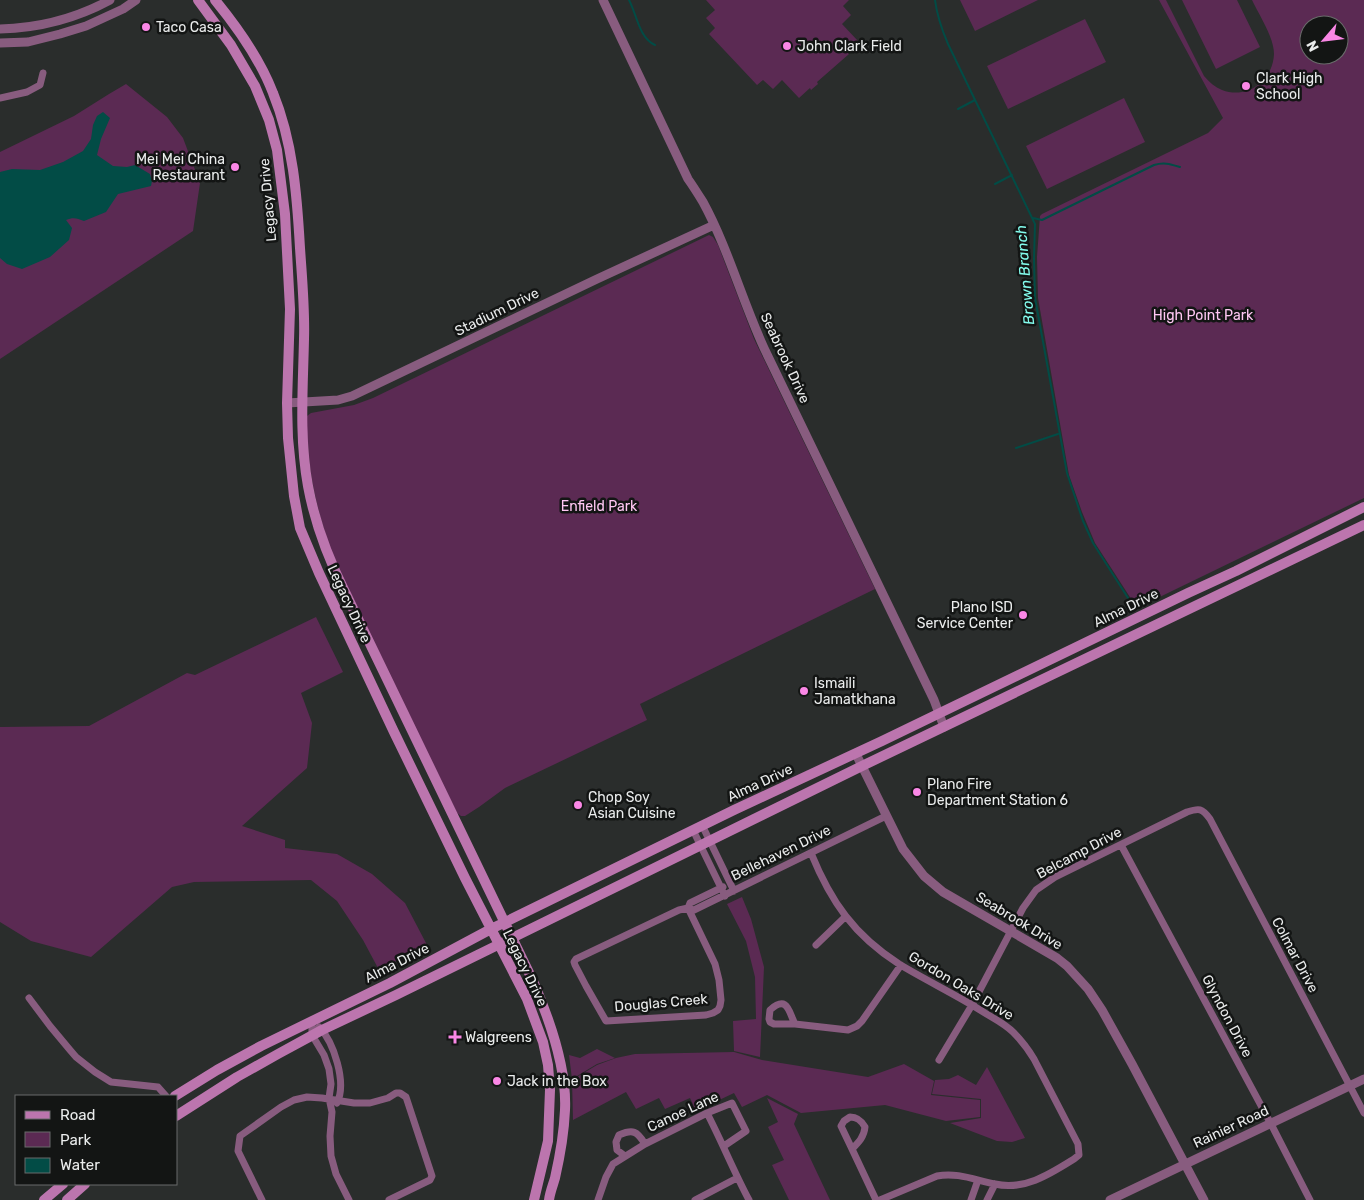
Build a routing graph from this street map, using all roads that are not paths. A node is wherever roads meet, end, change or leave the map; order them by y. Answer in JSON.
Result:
{"nodes":[{"id":1,"x":110,"y":0,"type":"edge"},
{"id":2,"x":136,"y":0,"type":"edge"},
{"id":3,"x":198,"y":0,"type":"edge"},
{"id":4,"x":216,"y":0,"type":"edge"},
{"id":5,"x":603,"y":0,"type":"edge"},
{"id":6,"x":82,"y":13,"type":"junction"},
{"id":7,"x":86,"y":26,"type":"junction"},
{"id":8,"x":0,"y":28,"type":"edge"},
{"id":9,"x":0,"y":43,"type":"edge"},
{"id":10,"x":43,"y":73,"type":"dead end"},
{"id":11,"x":0,"y":98,"type":"edge"},
{"id":12,"x":278,"y":106,"type":"junction"},
{"id":13,"x":265,"y":109,"type":"junction"},
{"id":14,"x":285,"y":214,"type":"junction"},
{"id":15,"x":298,"y":215,"type":"junction"},
{"id":16,"x":714,"y":225,"type":"junction"},
{"id":17,"x":286,"y":403,"type":"junction"},
{"id":18,"x":302,"y":403,"type":"junction"},
{"id":19,"x":1364,"y":507,"type":"edge"},
{"id":20,"x":1364,"y":525,"type":"edge"},
{"id":21,"x":1079,"y":646,"type":"junction"},
{"id":22,"x":1086,"y":658,"type":"junction"},
{"id":23,"x":940,"y":714,"type":"junction"},
{"id":24,"x":408,"y":724,"type":"junction"},
{"id":25,"x":944,"y":727,"type":"junction"},
{"id":26,"x":394,"y":732,"type":"junction"},
{"id":27,"x":856,"y":754,"type":"junction"},
{"id":28,"x":862,"y":766,"type":"junction"},
{"id":29,"x":1202,"y":810,"type":"joint"},
{"id":30,"x":886,"y":816,"type":"junction"},
{"id":31,"x":456,"y":823,"type":"junction"},
{"id":32,"x":698,"y":828,"type":"junction"},
{"id":33,"x":442,"y":830,"type":"junction"},
{"id":34,"x":705,"y":843,"type":"junction"},
{"id":35,"x":1121,"y":845,"type":"junction"},
{"id":36,"x":811,"y":853,"type":"junction"},
{"id":37,"x":619,"y":866,"type":"junction"},
{"id":38,"x":628,"y":881,"type":"junction"},
{"id":39,"x":730,"y":883,"type":"junction"},
{"id":40,"x":721,"y":888,"type":"junction"},
{"id":41,"x":734,"y":891,"type":"junction"},
{"id":42,"x":724,"y":896,"type":"junction"},
{"id":43,"x":688,"y":908,"type":"junction"},
{"id":44,"x":845,"y":917,"type":"junction"},
{"id":45,"x":505,"y":923,"type":"junction"},
{"id":46,"x":491,"y":929,"type":"junction"},
{"id":47,"x":1010,"y":930,"type":"junction"},
{"id":48,"x":513,"y":938,"type":"junction"},
{"id":49,"x":498,"y":945,"type":"junction"},
{"id":50,"x":816,"y":945,"type":"dead end"},
{"id":51,"x":901,"y":965,"type":"junction"},
{"id":52,"x":390,"y":982,"type":"junction"},
{"id":53,"x":396,"y":995,"type":"junction"},
{"id":54,"x":30,"y":998,"type":"dead end"},
{"id":55,"x":972,"y":1005,"type":"junction"},
{"id":56,"x":312,"y":1020,"type":"junction"},
{"id":57,"x":606,"y":1020,"type":"joint"},
{"id":58,"x":795,"y":1024,"type":"dead end"},
{"id":59,"x":322,"y":1030,"type":"junction"},
{"id":60,"x":312,"y":1036,"type":"junction"},
{"id":61,"x":939,"y":1060,"type":"dead end"},
{"id":62,"x":560,"y":1064,"type":"junction"},
{"id":63,"x":548,"y":1065,"type":"junction"},
{"id":64,"x":1364,"y":1079,"type":"edge"},
{"id":65,"x":1350,"y":1086,"type":"junction"},
{"id":66,"x":165,"y":1095,"type":"edge"},
{"id":67,"x":177,"y":1095,"type":"edge"},
{"id":68,"x":329,"y":1098,"type":"junction"},
{"id":69,"x":339,"y":1100,"type":"junction"},
{"id":70,"x":178,"y":1112,"type":"edge"},
{"id":71,"x":332,"y":1112,"type":"junction"},
{"id":72,"x":708,"y":1113,"type":"junction"},
{"id":73,"x":1364,"y":1113,"type":"edge"},
{"id":74,"x":1271,"y":1124,"type":"junction"},
{"id":75,"x":645,"y":1144,"type":"junction"},
{"id":76,"x":724,"y":1146,"type":"junction"},
{"id":77,"x":852,"y":1149,"type":"dead end"},
{"id":78,"x":625,"y":1156,"type":"junction"},
{"id":79,"x":1185,"y":1164,"type":"junction"},
{"id":80,"x":737,"y":1178,"type":"junction"},
{"id":81,"x":978,"y":1180,"type":"junction"},
{"id":82,"x":995,"y":1184,"type":"junction"},
{"id":83,"x":61,"y":1185,"type":"edge"},
{"id":84,"x":84,"y":1185,"type":"edge"},
{"id":85,"x":44,"y":1200,"type":"edge"},
{"id":86,"x":67,"y":1200,"type":"edge"},
{"id":87,"x":262,"y":1200,"type":"edge"},
{"id":88,"x":349,"y":1200,"type":"edge"},
{"id":89,"x":389,"y":1200,"type":"edge"},
{"id":90,"x":534,"y":1200,"type":"edge"},
{"id":91,"x":549,"y":1200,"type":"edge"},
{"id":92,"x":598,"y":1200,"type":"edge"},
{"id":93,"x":695,"y":1200,"type":"edge"},
{"id":94,"x":750,"y":1200,"type":"edge"},
{"id":95,"x":876,"y":1200,"type":"edge"},
{"id":96,"x":880,"y":1200,"type":"edge"},
{"id":97,"x":971,"y":1200,"type":"edge"},
{"id":98,"x":987,"y":1200,"type":"edge"},
{"id":99,"x":1110,"y":1200,"type":"edge"},
{"id":100,"x":1204,"y":1200,"type":"edge"},
{"id":101,"x":1310,"y":1200,"type":"edge"}],
"edges":[{"from":1,"to":6,"type":"street"},
{"from":2,"to":7,"type":"street"},
{"from":3,"to":13,"type":"main road","name":"Legacy Drive"},
{"from":4,"to":12,"type":"main road","name":"Legacy Drive"},
{"from":5,"to":16,"type":"street","name":"Seabrook Drive"},
{"from":6,"to":7,"type":"street"},
{"from":6,"to":8,"type":"street"},
{"from":7,"to":9,"type":"street"},
{"from":10,"to":11,"type":"street"},
{"from":12,"to":13,"type":"main road"},
{"from":12,"to":15,"type":"main road","name":"Legacy Drive"},
{"from":13,"to":14,"type":"main road","name":"Legacy Drive"},
{"from":14,"to":15,"type":"main road"},
{"from":14,"to":17,"type":"main road","name":"Legacy Drive"},
{"from":15,"to":18,"type":"main road","name":"Legacy Drive"},
{"from":16,"to":18,"type":"street","name":"Stadium Drive"},
{"from":16,"to":23,"type":"street","name":"Seabrook Drive"},
{"from":17,"to":18,"type":"street","name":"Stadium Drive"},
{"from":17,"to":26,"type":"main road","name":"Legacy Drive"},
{"from":18,"to":24,"type":"main road","name":"Legacy Drive"},
{"from":19,"to":21,"type":"main road","name":"Alma Drive"},
{"from":20,"to":22,"type":"main road","name":"Alma Drive"},
{"from":21,"to":22,"type":"main road"},
{"from":21,"to":23,"type":"main road","name":"Alma Drive"},
{"from":22,"to":25,"type":"main road","name":"Alma Drive"},
{"from":23,"to":25,"type":"street","name":"Seabrook Drive"},
{"from":23,"to":27,"type":"main road","name":"Alma Drive"},
{"from":24,"to":26,"type":"main road"},
{"from":24,"to":31,"type":"main road","name":"Legacy Drive"},
{"from":25,"to":28,"type":"main road","name":"Alma Drive"},
{"from":26,"to":33,"type":"main road","name":"Legacy Drive"},
{"from":27,"to":28,"type":"street","name":"Seabrook Drive"},
{"from":27,"to":32,"type":"main road","name":"Alma Drive"},
{"from":28,"to":30,"type":"street","name":"Seabrook Drive"},
{"from":28,"to":34,"type":"main road","name":"Alma Drive"},
{"from":29,"to":35,"type":"street","name":"Belcamp Drive"},
{"from":29,"to":65,"type":"street","name":"Colmar Drive"},
{"from":30,"to":36,"type":"street","name":"Bellehaven Drive"},
{"from":30,"to":47,"type":"street","name":"Seabrook Drive"},
{"from":31,"to":33,"type":"main road"},
{"from":31,"to":45,"type":"main road","name":"Legacy Drive"},
{"from":32,"to":34,"type":"street"},
{"from":32,"to":37,"type":"main road","name":"Alma Drive"},
{"from":33,"to":46,"type":"main road","name":"Legacy Drive"},
{"from":34,"to":38,"type":"main road","name":"Alma Drive"},
{"from":34,"to":39,"type":"street"},
{"from":34,"to":40,"type":"street"},
{"from":35,"to":47,"type":"street","name":"Belcamp Drive"},
{"from":35,"to":74,"type":"street","name":"Glyndon Drive"},
{"from":36,"to":41,"type":"street","name":"Bellehaven Drive"},
{"from":36,"to":44,"type":"street","name":"Gordon Oaks Drive"},
{"from":37,"to":38,"type":"main road"},
{"from":37,"to":45,"type":"main road","name":"Alma Drive"},
{"from":38,"to":48,"type":"main road","name":"Alma Drive"},
{"from":39,"to":40,"type":"street","name":"Bellehaven Drive"},
{"from":39,"to":41,"type":"street"},
{"from":40,"to":42,"type":"street"},
{"from":40,"to":43,"type":"street","name":"Bellehaven Drive"},
{"from":41,"to":42,"type":"street","name":"Bellehaven Drive"},
{"from":42,"to":43,"type":"street","name":"Bellehaven Drive"},
{"from":43,"to":57,"type":"street","name":"Bellehaven Drive"},
{"from":43,"to":57,"type":"street","name":"Douglas Creek"},
{"from":44,"to":50,"type":"street"},
{"from":44,"to":51,"type":"street","name":"Gordon Oaks Drive"},
{"from":45,"to":46,"type":"main road","name":"Alma Drive"},
{"from":45,"to":48,"type":"main road","name":"Legacy Drive"},
{"from":46,"to":49,"type":"main road","name":"Legacy Drive"},
{"from":46,"to":52,"type":"main road","name":"Alma Drive"},
{"from":47,"to":55,"type":"street","name":"Belcamp Drive"},
{"from":47,"to":79,"type":"street","name":"Seabrook Drive"},
{"from":48,"to":49,"type":"main road","name":"Alma Drive"},
{"from":48,"to":62,"type":"main road","name":"Legacy Drive"},
{"from":49,"to":53,"type":"main road","name":"Alma Drive"},
{"from":49,"to":63,"type":"main road","name":"Legacy Drive"},
{"from":51,"to":55,"type":"street","name":"Gordon Oaks Drive"},
{"from":51,"to":58,"type":"street"},
{"from":52,"to":53,"type":"main road"},
{"from":52,"to":56,"type":"main road","name":"Alma Drive"},
{"from":53,"to":59,"type":"main road","name":"Alma Drive"},
{"from":54,"to":66,"type":"street"},
{"from":55,"to":61,"type":"street","name":"Belcamp Drive"},
{"from":55,"to":82,"type":"street","name":"Gordon Oaks Drive"},
{"from":56,"to":59,"type":"street"},
{"from":56,"to":60,"type":"street"},
{"from":56,"to":67,"type":"main road","name":"Alma Drive"},
{"from":59,"to":60,"type":"main road","name":"Alma Drive"},
{"from":59,"to":69,"type":"street"},
{"from":60,"to":68,"type":"street"},
{"from":60,"to":70,"type":"main road","name":"Alma Drive"},
{"from":62,"to":63,"type":"main road"},
{"from":62,"to":91,"type":"main road","name":"Legacy Drive"},
{"from":63,"to":90,"type":"main road","name":"Legacy Drive"},
{"from":64,"to":65,"type":"street","name":"Rainier Road"},
{"from":65,"to":73,"type":"street","name":"Colmar Drive"},
{"from":65,"to":74,"type":"street","name":"Rainier Road"},
{"from":68,"to":69,"type":"street"},
{"from":68,"to":71,"type":"street"},
{"from":68,"to":87,"type":"street"},
{"from":69,"to":71,"type":"street"},
{"from":69,"to":89,"type":"street"},
{"from":71,"to":88,"type":"street"},
{"from":72,"to":75,"type":"street","name":"Canoe Lane"},
{"from":72,"to":76,"type":"street"},
{"from":72,"to":76,"type":"street","name":"Canoe Lane"},
{"from":74,"to":79,"type":"street","name":"Rainier Road"},
{"from":74,"to":101,"type":"street","name":"Glyndon Drive"},
{"from":75,"to":78,"type":"street","name":"Canoe Lane"},
{"from":75,"to":78,"type":"street","name":"Canoe Lane"},
{"from":76,"to":80,"type":"street"},
{"from":77,"to":95,"type":"street"},
{"from":78,"to":92,"type":"street","name":"Canoe Lane"},
{"from":79,"to":99,"type":"street","name":"Rainier Road"},
{"from":79,"to":100,"type":"street","name":"Seabrook Drive"},
{"from":80,"to":93,"type":"street"},
{"from":80,"to":94,"type":"street"},
{"from":81,"to":82,"type":"street"},
{"from":81,"to":96,"type":"street"},
{"from":81,"to":97,"type":"street"},
{"from":82,"to":98,"type":"street"},
{"from":83,"to":85,"type":"main road"},
{"from":84,"to":86,"type":"main road"}]}
